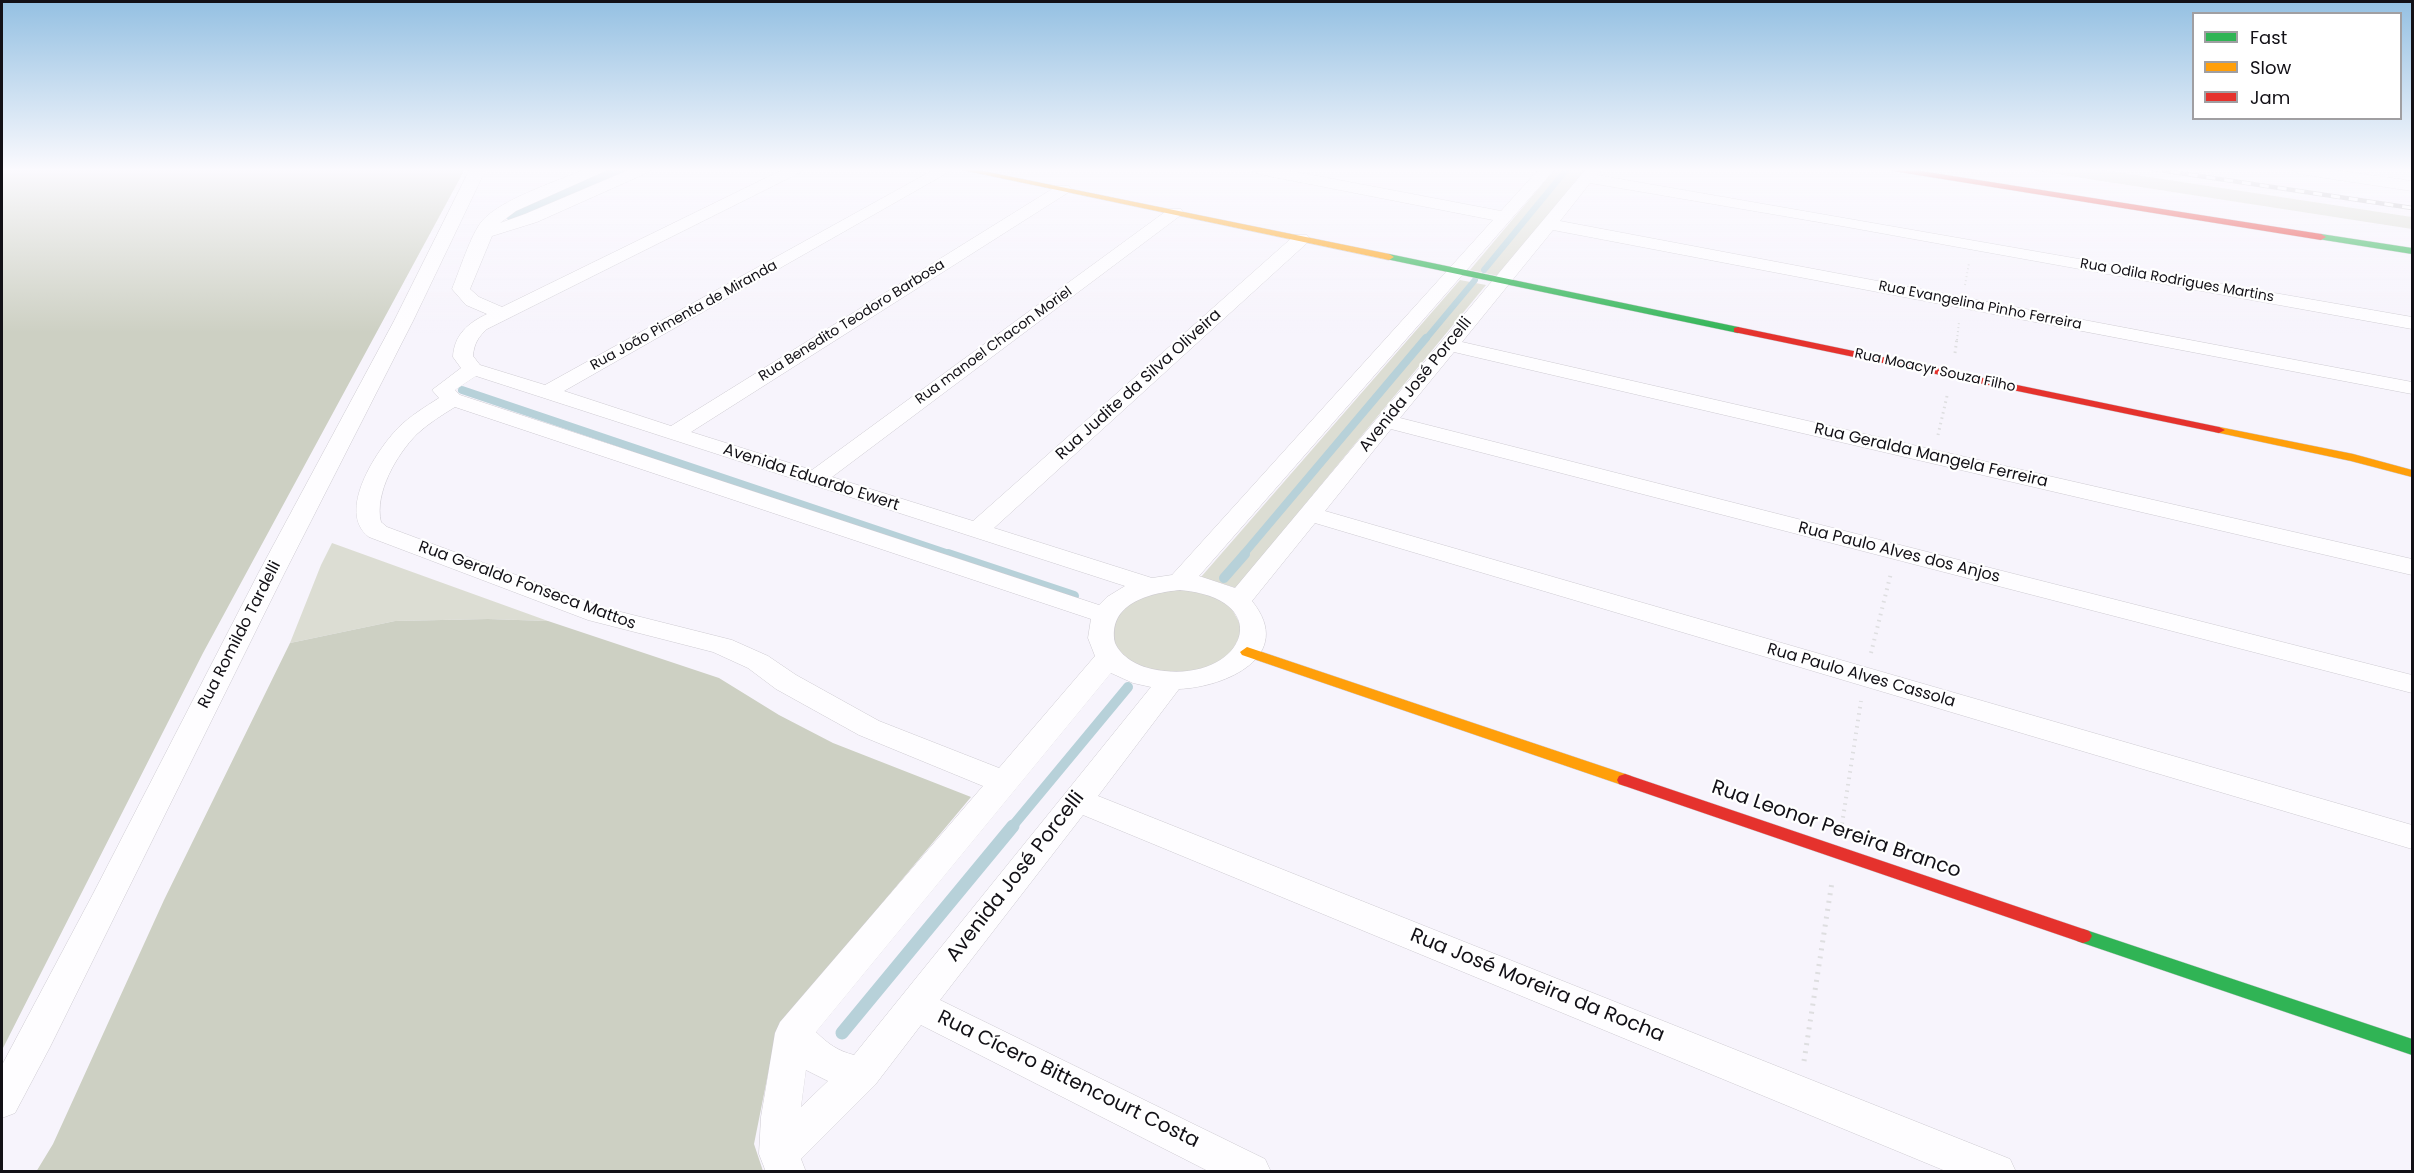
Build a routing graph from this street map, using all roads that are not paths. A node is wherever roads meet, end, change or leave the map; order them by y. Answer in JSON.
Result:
{"nodes":[{"id":1,"x":452,"y":224,"type":"edge"},
{"id":2,"x":491,"y":224,"type":"edge"},
{"id":3,"x":512,"y":224,"type":"edge"},
{"id":4,"x":684,"y":224,"type":"edge"},
{"id":5,"x":848,"y":224,"type":"edge"},
{"id":6,"x":1008,"y":224,"type":"edge"},
{"id":7,"x":1159,"y":224,"type":"edge"},
{"id":8,"x":1230,"y":224,"type":"edge"},
{"id":9,"x":1499,"y":224,"type":"edge"},
{"id":10,"x":1548,"y":224,"type":"joint"},
{"id":11,"x":1857,"y":224,"type":"edge"},
{"id":12,"x":2239,"y":224,"type":"edge"},
{"id":13,"x":2321,"y":224,"type":"edge"},
{"id":14,"x":485,"y":232,"type":"junction"},
{"id":15,"x":2412,"y":238,"type":"edge"},
{"id":16,"x":1301,"y":239,"type":"junction"},
{"id":17,"x":2412,"y":251,"type":"edge"},
{"id":18,"x":1457,"y":271,"type":"junction"},
{"id":19,"x":1503,"y":280,"type":"junction"},
{"id":20,"x":501,"y":313,"type":"junction"},
{"id":21,"x":2412,"y":323,"type":"edge"},
{"id":22,"x":1449,"y":345,"type":"junction"},
{"id":23,"x":473,"y":369,"type":"junction"},
{"id":24,"x":2412,"y":388,"type":"edge"},
{"id":25,"x":548,"y":392,"type":"junction"},
{"id":26,"x":453,"y":399,"type":"junction"},
{"id":27,"x":1386,"y":421,"type":"junction"},
{"id":28,"x":673,"y":434,"type":"junction"},
{"id":29,"x":2412,"y":474,"type":"edge"},
{"id":30,"x":814,"y":479,"type":"junction"},
{"id":31,"x":1310,"y":514,"type":"junction"},
{"id":32,"x":976,"y":532,"type":"junction"},
{"id":33,"x":2412,"y":567,"type":"edge"},
{"id":34,"x":1180,"y":582,"type":"junction"},
{"id":35,"x":1150,"y":586,"type":"junction"},
{"id":36,"x":1238,"y":601,"type":"junction"},
{"id":37,"x":1104,"y":615,"type":"junction"},
{"id":38,"x":1247,"y":652,"type":"junction"},
{"id":39,"x":1110,"y":656,"type":"junction"},
{"id":40,"x":1171,"y":681,"type":"junction"},
{"id":41,"x":2412,"y":684,"type":"edge"},
{"id":42,"x":1004,"y":782,"type":"junction"},
{"id":43,"x":1077,"y":800,"type":"junction"},
{"id":44,"x":2412,"y":837,"type":"edge"},
{"id":45,"x":916,"y":1005,"type":"junction"},
{"id":46,"x":793,"y":1033,"type":"junction"},
{"id":47,"x":2412,"y":1047,"type":"edge"},
{"id":48,"x":862,"y":1073,"type":"junction"},
{"id":49,"x":2,"y":1101,"type":"edge"},
{"id":50,"x":782,"y":1163,"type":"edge"},
{"id":51,"x":1251,"y":1172,"type":"edge"},
{"id":52,"x":1996,"y":1172,"type":"edge"}],
"edges":[{"from":1,"to":49,"type":"street","name":"Rua Romildo Tardelli"},
{"from":2,"to":14,"type":"street"},
{"from":3,"to":14,"type":"street"},
{"from":4,"to":20,"type":"street"},
{"from":5,"to":25,"type":"street","name":"Rua João Pimenta de Miranda"},
{"from":6,"to":28,"type":"street","name":"Rua Benedito Teodoro Barbosa"},
{"from":7,"to":30,"type":"street","name":"Rua manoel Chacon Moriel"},
{"from":8,"to":16,"type":"street","name":"Rua Moacyr Souza Filho"},
{"from":9,"to":18,"type":"street"},
{"from":10,"to":19,"type":"street","name":"Avenida José Porcelli"},
{"from":10,"to":24,"type":"street","name":"Rua Evangelina Pinho Ferreira"},
{"from":11,"to":21,"type":"street","name":"Rua Odila Rodrigues Martins"},
{"from":12,"to":17,"type":"street"},
{"from":13,"to":15,"type":"street"},
{"from":14,"to":20,"type":"street"},
{"from":16,"to":18,"type":"street","name":"Rua Moacyr Souza Filho"},
{"from":16,"to":32,"type":"street","name":"Rua Judite da Silva Oliveira"},
{"from":18,"to":19,"type":"street","name":"Rua Moacyr Souza Filho"},
{"from":18,"to":34,"type":"street"},
{"from":19,"to":22,"type":"street","name":"Avenida José Porcelli"},
{"from":19,"to":29,"type":"street","name":"Rua Moacyr Souza Filho"},
{"from":20,"to":23,"type":"street"},
{"from":22,"to":27,"type":"street","name":"Avenida José Porcelli"},
{"from":22,"to":33,"type":"street","name":"Rua Geralda Mangela Ferreira"},
{"from":23,"to":25,"type":"street","name":"Avenida Eduardo Ewert"},
{"from":23,"to":26,"type":"street"},
{"from":25,"to":28,"type":"street","name":"Avenida Eduardo Ewert"},
{"from":26,"to":37,"type":"street"},
{"from":26,"to":42,"type":"street","name":"Rua Geraldo Fonseca Mattos"},
{"from":27,"to":31,"type":"street","name":"Avenida José Porcelli"},
{"from":27,"to":41,"type":"street","name":"Rua Paulo Alves dos Anjos"},
{"from":28,"to":30,"type":"street","name":"Avenida Eduardo Ewert"},
{"from":30,"to":32,"type":"street","name":"Avenida Eduardo Ewert"},
{"from":31,"to":36,"type":"street","name":"Avenida José Porcelli"},
{"from":31,"to":44,"type":"street","name":"Rua Paulo Alves Cassola"},
{"from":32,"to":35,"type":"street","name":"Avenida Eduardo Ewert"},
{"from":34,"to":35,"type":"street"},
{"from":34,"to":36,"type":"street"},
{"from":35,"to":37,"type":"street"},
{"from":36,"to":38,"type":"street"},
{"from":37,"to":39,"type":"street"},
{"from":38,"to":40,"type":"street"},
{"from":38,"to":47,"type":"street","name":"Rua Leonor Pereira Branco"},
{"from":39,"to":40,"type":"street"},
{"from":39,"to":42,"type":"street"},
{"from":40,"to":43,"type":"street","name":"Avenida José Porcelli"},
{"from":42,"to":46,"type":"street"},
{"from":43,"to":45,"type":"street","name":"Avenida José Porcelli"},
{"from":43,"to":52,"type":"street","name":"Rua José Moreira da Rocha"},
{"from":45,"to":48,"type":"street","name":"Avenida José Porcelli"},
{"from":45,"to":51,"type":"street","name":"Rua Cícero Bittencourt Costa"},
{"from":46,"to":48,"type":"street"},
{"from":46,"to":50,"type":"street","name":"Avenida José Porcelli"},
{"from":48,"to":50,"type":"street","name":"Avenida José Porcelli"}]}
